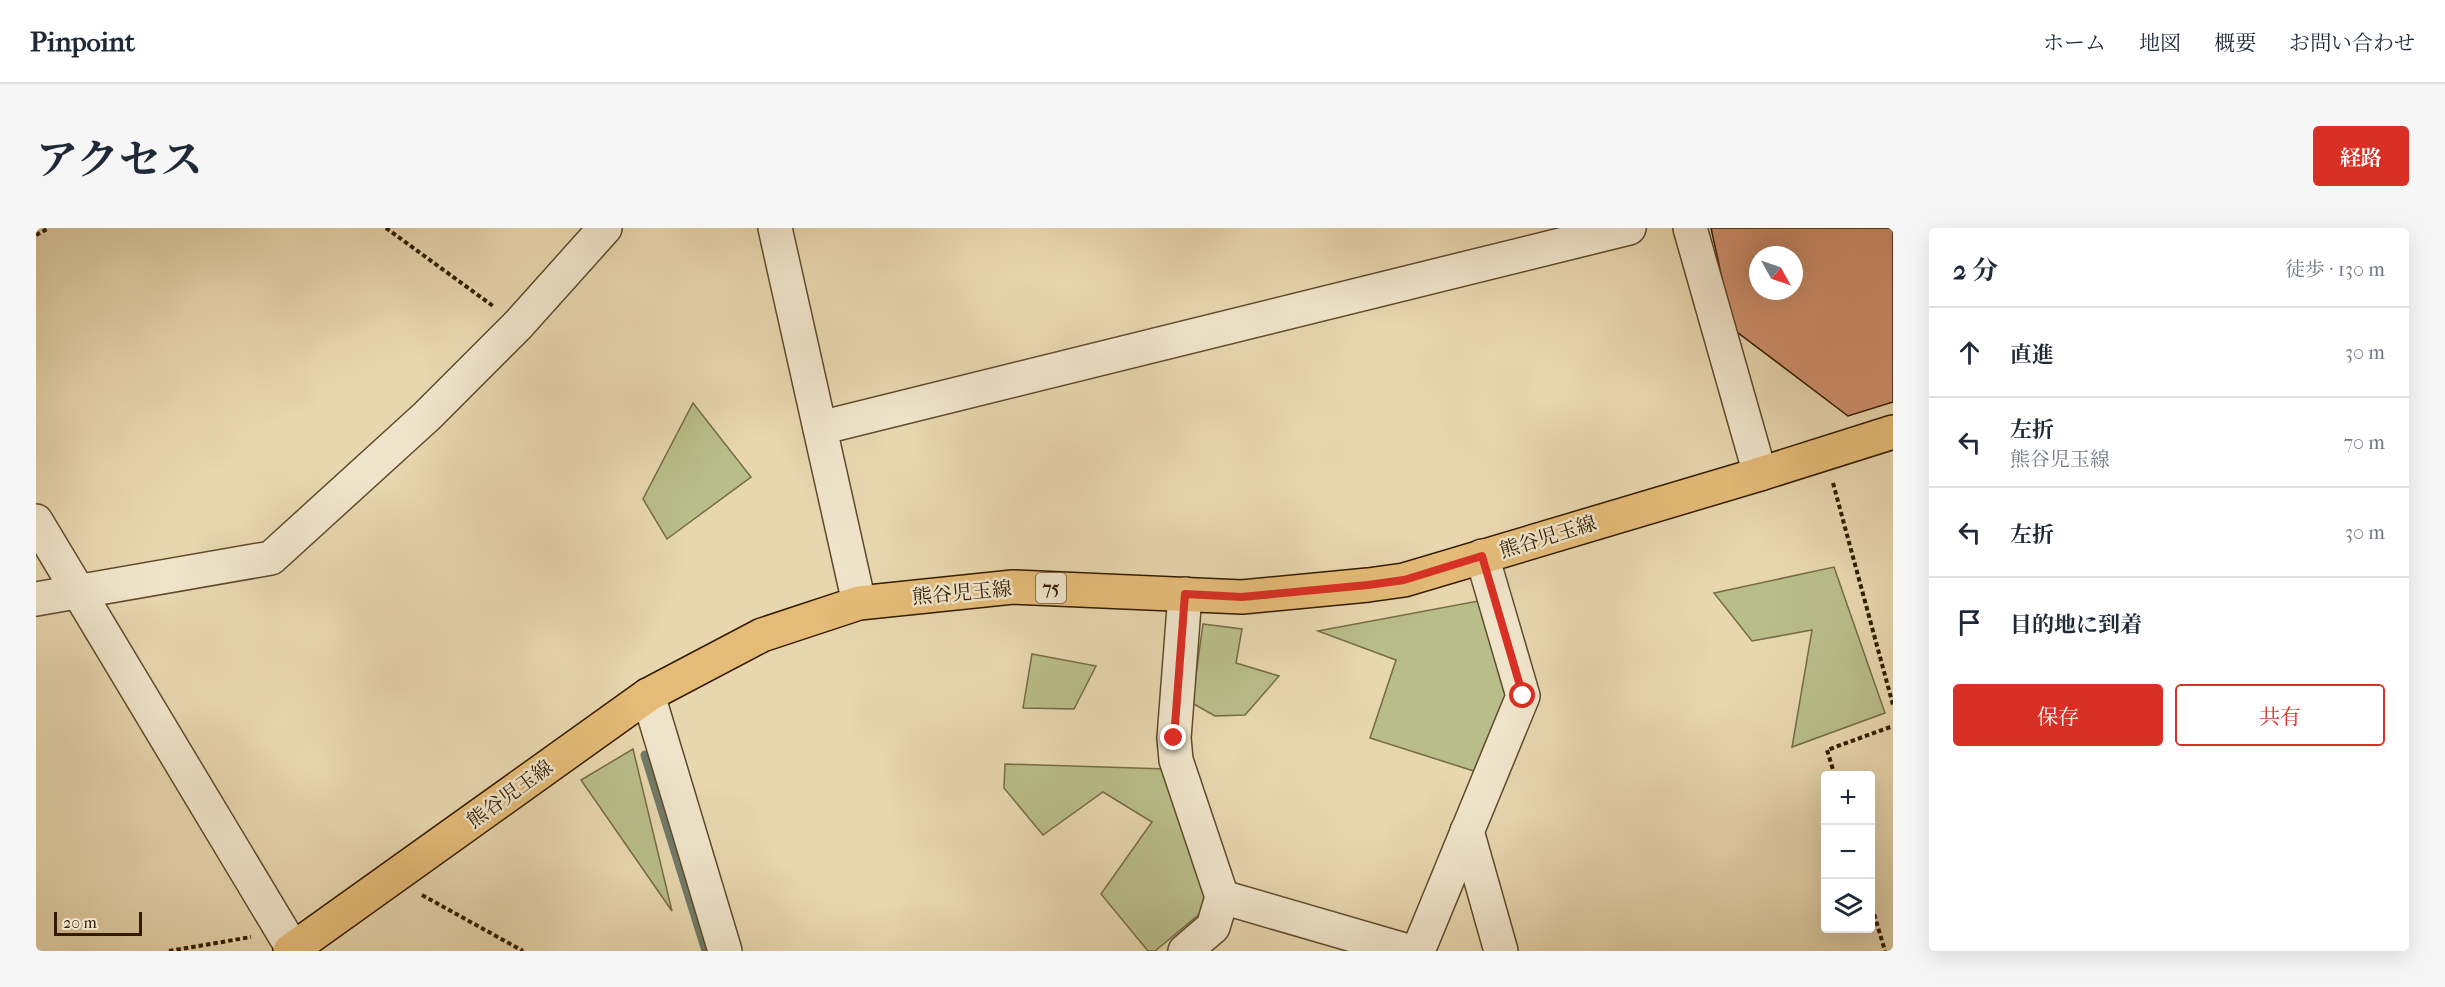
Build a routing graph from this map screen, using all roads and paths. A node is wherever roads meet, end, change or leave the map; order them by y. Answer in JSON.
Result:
{"nodes":[{"id":1,"x":49,"y":228,"type":"edge"},
{"id":2,"x":386,"y":228,"type":"edge"},
{"id":3,"x":605,"y":228,"type":"edge"},
{"id":4,"x":775,"y":228,"type":"edge"},
{"id":5,"x":1629,"y":228,"type":"edge"},
{"id":6,"x":1690,"y":228,"type":"edge"},
{"id":7,"x":36,"y":235,"type":"edge"},
{"id":8,"x":518,"y":325,"type":"junction"},
{"id":9,"x":820,"y":428,"type":"junction"},
{"id":10,"x":1893,"y":432,"type":"edge"},
{"id":11,"x":1825,"y":453,"type":"junction"},
{"id":12,"x":1760,"y":474,"type":"junction"},
{"id":13,"x":36,"y":521,"type":"edge"},
{"id":14,"x":1482,"y":556,"type":"junction"},
{"id":15,"x":78,"y":592,"type":"junction"},
{"id":16,"x":1185,"y":594,"type":"junction"},
{"id":17,"x":36,"y":599,"type":"edge"},
{"id":18,"x":859,"y":603,"type":"junction"},
{"id":19,"x":648,"y":695,"type":"junction"},
{"id":20,"x":1893,"y":705,"type":"edge"},
{"id":21,"x":1893,"y":726,"type":"edge"},
{"id":22,"x":1833,"y":771,"type":"edge"},
{"id":23,"x":1467,"y":831,"type":"junction"},
{"id":24,"x":393,"y":878,"type":"junction"},
{"id":25,"x":1222,"y":897,"type":"junction"},
{"id":26,"x":1875,"y":917,"type":"edge"},
{"id":27,"x":288,"y":944,"type":"edge"},
{"id":28,"x":169,"y":951,"type":"edge"},
{"id":29,"x":523,"y":951,"type":"edge"},
{"id":30,"x":725,"y":951,"type":"edge"},
{"id":31,"x":1185,"y":951,"type":"edge"},
{"id":32,"x":1408,"y":951,"type":"edge"},
{"id":33,"x":1418,"y":951,"type":"edge"},
{"id":34,"x":1501,"y":951,"type":"edge"},
{"id":35,"x":1885,"y":951,"type":"edge"}],
"edges":[{"from":1,"to":7,"type":"path"},
{"from":2,"to":8,"type":"path"},
{"from":3,"to":8,"type":"street"},
{"from":4,"to":9,"type":"street"},
{"from":5,"to":9,"type":"street"},
{"from":6,"to":12,"type":"street"},
{"from":8,"to":15,"type":"street"},
{"from":9,"to":18,"type":"street"},
{"from":10,"to":11,"type":"main road","name":"熊谷児玉線","number":"75"},
{"from":11,"to":12,"type":"main road","name":"熊谷児玉線","number":"75"},
{"from":11,"to":20,"type":"path"},
{"from":12,"to":14,"type":"main road","name":"熊谷児玉線","number":"75"},
{"from":13,"to":15,"type":"street"},
{"from":14,"to":16,"type":"main road","name":"熊谷児玉線","number":"75"},
{"from":14,"to":23,"type":"street"},
{"from":15,"to":17,"type":"street"},
{"from":15,"to":27,"type":"street"},
{"from":16,"to":18,"type":"main road","name":"熊谷児玉線","number":"75"},
{"from":16,"to":25,"type":"street"},
{"from":18,"to":19,"type":"main road","name":"熊谷児玉線","number":"75"},
{"from":19,"to":24,"type":"main road","name":"熊谷児玉線","number":"75"},
{"from":19,"to":30,"type":"street"},
{"from":21,"to":22,"type":"path"},
{"from":23,"to":33,"type":"street"},
{"from":23,"to":34,"type":"street"},
{"from":24,"to":27,"type":"main road","name":"熊谷児玉線","number":"75"},
{"from":24,"to":29,"type":"path"},
{"from":25,"to":31,"type":"street"},
{"from":25,"to":32,"type":"street"},
{"from":26,"to":35,"type":"path"},
{"from":27,"to":28,"type":"path"}]}
